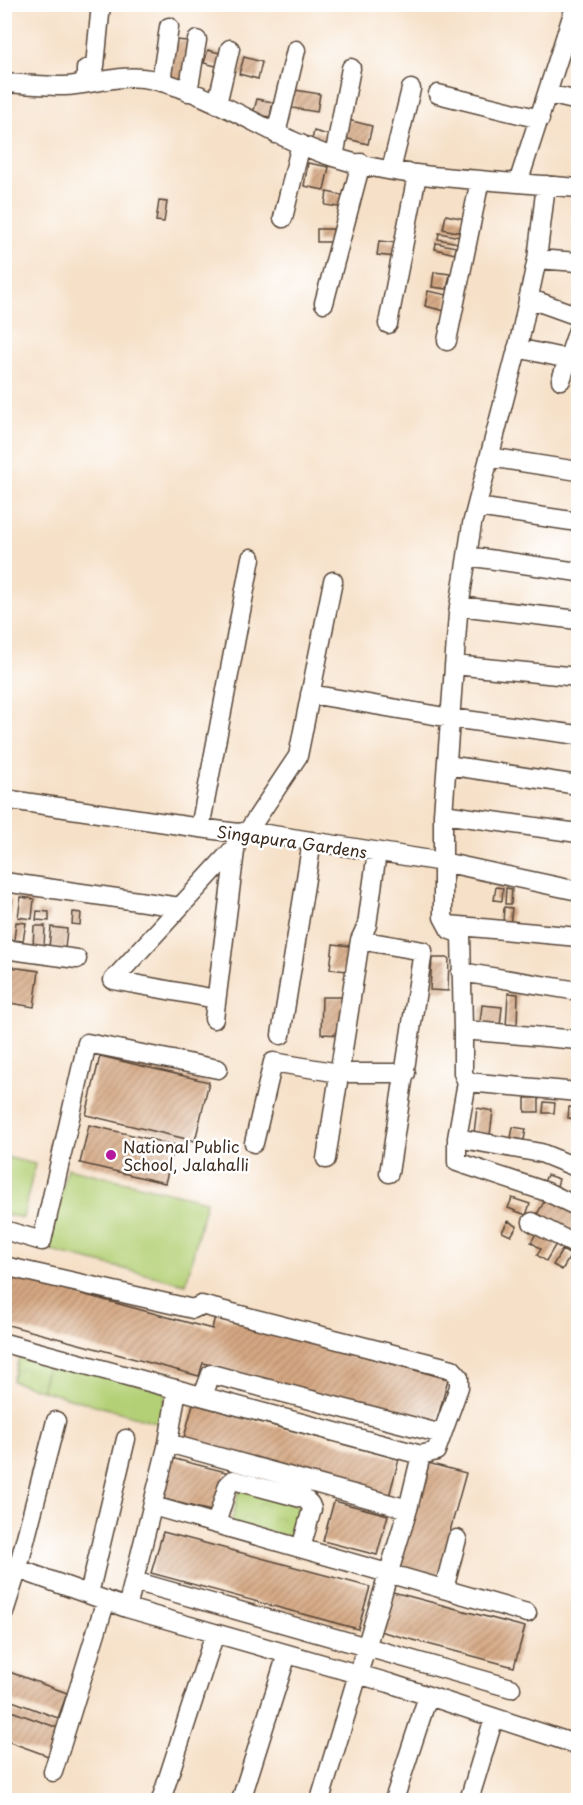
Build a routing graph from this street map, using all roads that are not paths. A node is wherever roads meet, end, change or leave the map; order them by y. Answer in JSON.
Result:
{"nodes":[{"id":1,"x":101,"y":4,"type":"edge"},
{"id":2,"x":576,"y":4,"type":"edge"},
{"id":3,"x":169,"y":27,"type":"dead end"},
{"id":4,"x":197,"y":40,"type":"dead end"},
{"id":5,"x":230,"y":49,"type":"dead end"},
{"id":6,"x":296,"y":50,"type":"dead end"},
{"id":7,"x":351,"y":68,"type":"dead end"},
{"id":8,"x":86,"y":82,"type":"junction"},
{"id":9,"x":161,"y":82,"type":"junction"},
{"id":10,"x":4,"y":83,"type":"edge"},
{"id":11,"x":411,"y":89,"type":"dead end"},
{"id":12,"x":188,"y":92,"type":"junction"},
{"id":13,"x":438,"y":94,"type":"dead end"},
{"id":14,"x":548,"y":94,"type":"junction"},
{"id":15,"x":579,"y":101,"type":"edge"},
{"id":16,"x":218,"y":104,"type":"junction"},
{"id":17,"x":540,"y":119,"type":"junction"},
{"id":18,"x":276,"y":134,"type":"junction"},
{"id":19,"x":301,"y":144,"type":"junction"},
{"id":20,"x":334,"y":157,"type":"junction"},
{"id":21,"x":361,"y":164,"type":"junction"},
{"id":22,"x":391,"y":170,"type":"junction"},
{"id":23,"x":417,"y":175,"type":"junction"},
{"id":24,"x":480,"y":180,"type":"junction"},
{"id":25,"x":518,"y":183,"type":"junction"},
{"id":26,"x":546,"y":185,"type":"junction"},
{"id":27,"x":579,"y":188,"type":"edge"},
{"id":28,"x":283,"y":218,"type":"dead end"},
{"id":29,"x":537,"y":259,"type":"junction"},
{"id":30,"x":579,"y":262,"type":"edge"},
{"id":31,"x":528,"y":298,"type":"junction"},
{"id":32,"x":324,"y":303,"type":"dead end"},
{"id":33,"x":579,"y":316,"type":"edge"},
{"id":34,"x":388,"y":324,"type":"dead end"},
{"id":35,"x":447,"y":341,"type":"dead end"},
{"id":36,"x":574,"y":346,"type":"edge"},
{"id":37,"x":517,"y":348,"type":"junction"},
{"id":38,"x":561,"y":381,"type":"dead end"},
{"id":39,"x":489,"y":457,"type":"junction"},
{"id":40,"x":579,"y":471,"type":"edge"},
{"id":41,"x":477,"y":507,"type":"junction"},
{"id":42,"x":579,"y":522,"type":"edge"},
{"id":43,"x":467,"y":556,"type":"junction"},
{"id":44,"x":252,"y":558,"type":"dead end"},
{"id":45,"x":579,"y":572,"type":"edge"},
{"id":46,"x":333,"y":581,"type":"dead end"},
{"id":47,"x":459,"y":606,"type":"junction"},
{"id":48,"x":579,"y":620,"type":"edge"},
{"id":49,"x":454,"y":665,"type":"junction"},
{"id":50,"x":579,"y":677,"type":"edge"},
{"id":51,"x":310,"y":694,"type":"junction"},
{"id":52,"x":451,"y":718,"type":"junction"},
{"id":53,"x":579,"y":735,"type":"edge"},
{"id":54,"x":447,"y":765,"type":"junction"},
{"id":55,"x":579,"y":785,"type":"edge"},
{"id":56,"x":4,"y":799,"type":"edge"},
{"id":57,"x":442,"y":814,"type":"junction"},
{"id":58,"x":200,"y":828,"type":"junction"},
{"id":59,"x":579,"y":833,"type":"edge"},
{"id":60,"x":241,"y":837,"type":"junction"},
{"id":61,"x":312,"y":841,"type":"junction"},
{"id":62,"x":377,"y":852,"type":"junction"},
{"id":63,"x":443,"y":862,"type":"junction"},
{"id":64,"x":4,"y":882,"type":"edge"},
{"id":65,"x":579,"y":891,"type":"edge"},
{"id":66,"x":180,"y":907,"type":"junction"},
{"id":67,"x":444,"y":924,"type":"junction"},
{"id":68,"x":579,"y":937,"type":"edge"},
{"id":69,"x":360,"y":940,"type":"junction"},
{"id":70,"x":4,"y":949,"type":"edge"},
{"id":71,"x":77,"y":959,"type":"dead end"},
{"id":72,"x":461,"y":972,"type":"junction"},
{"id":73,"x":579,"y":991,"type":"edge"},
{"id":74,"x":216,"y":999,"type":"junction"},
{"id":75,"x":214,"y":1019,"type":"dead end"},
{"id":76,"x":463,"y":1030,"type":"junction"},
{"id":77,"x":281,"y":1035,"type":"dead end"},
{"id":78,"x":579,"y":1040,"type":"edge"},
{"id":79,"x":218,"y":1069,"type":"dead end"},
{"id":80,"x":339,"y":1072,"type":"junction"},
{"id":81,"x":405,"y":1073,"type":"junction"},
{"id":82,"x":467,"y":1082,"type":"junction"},
{"id":83,"x":579,"y":1092,"type":"edge"},
{"id":84,"x":457,"y":1138,"type":"junction"},
{"id":85,"x":254,"y":1143,"type":"dead end"},
{"id":86,"x":326,"y":1159,"type":"dead end"},
{"id":87,"x":579,"y":1168,"type":"edge"},
{"id":88,"x":389,"y":1173,"type":"dead end"},
{"id":89,"x":579,"y":1207,"type":"edge"},
{"id":90,"x":532,"y":1222,"type":"dead end"},
{"id":91,"x":4,"y":1230,"type":"edge"},
{"id":92,"x":579,"y":1245,"type":"edge"},
{"id":93,"x":4,"y":1266,"type":"edge"},
{"id":94,"x":4,"y":1343,"type":"edge"},
{"id":95,"x":177,"y":1389,"type":"junction"},
{"id":96,"x":203,"y":1396,"type":"junction"},
{"id":97,"x":56,"y":1421,"type":"dead end"},
{"id":98,"x":442,"y":1434,"type":"junction"},
{"id":99,"x":126,"y":1439,"type":"dead end"},
{"id":100,"x":168,"y":1443,"type":"junction"},
{"id":101,"x":421,"y":1455,"type":"junction"},
{"id":102,"x":153,"y":1506,"type":"junction"},
{"id":103,"x":408,"y":1509,"type":"junction"},
{"id":104,"x":216,"y":1524,"type":"junction"},
{"id":105,"x":457,"y":1539,"type":"dead end"},
{"id":106,"x":301,"y":1548,"type":"junction"},
{"id":107,"x":11,"y":1566,"type":"edge"},
{"id":108,"x":388,"y":1573,"type":"junction"},
{"id":109,"x":134,"y":1581,"type":"junction"},
{"id":110,"x":444,"y":1589,"type":"junction"},
{"id":111,"x":88,"y":1594,"type":"junction"},
{"id":112,"x":106,"y":1600,"type":"junction"},
{"id":113,"x":128,"y":1608,"type":"junction"},
{"id":114,"x":4,"y":1612,"type":"edge"},
{"id":115,"x":527,"y":1613,"type":"dead end"},
{"id":116,"x":215,"y":1633,"type":"junction"},
{"id":117,"x":366,"y":1646,"type":"junction"},
{"id":118,"x":287,"y":1654,"type":"junction"},
{"id":119,"x":358,"y":1674,"type":"junction"},
{"id":120,"x":511,"y":1688,"type":"dead end"},
{"id":121,"x":428,"y":1696,"type":"junction"},
{"id":122,"x":494,"y":1718,"type":"junction"},
{"id":123,"x":579,"y":1745,"type":"edge"},
{"id":124,"x":53,"y":1772,"type":"dead end"},
{"id":125,"x":161,"y":1800,"type":"edge"},
{"id":126,"x":241,"y":1800,"type":"edge"},
{"id":127,"x":320,"y":1800,"type":"edge"},
{"id":128,"x":394,"y":1800,"type":"edge"},
{"id":129,"x":469,"y":1800,"type":"edge"}],
"edges":[{"from":1,"to":8,"type":"street"},
{"from":2,"to":14,"type":"street"},
{"from":3,"to":9,"type":"street"},
{"from":4,"to":12,"type":"street"},
{"from":5,"to":16,"type":"street"},
{"from":6,"to":18,"type":"street"},
{"from":7,"to":20,"type":"street"},
{"from":8,"to":9,"type":"street"},
{"from":8,"to":10,"type":"street"},
{"from":9,"to":12,"type":"street"},
{"from":11,"to":22,"type":"street"},
{"from":12,"to":16,"type":"street"},
{"from":13,"to":17,"type":"street"},
{"from":14,"to":15,"type":"street"},
{"from":14,"to":17,"type":"street"},
{"from":16,"to":18,"type":"street"},
{"from":17,"to":25,"type":"street"},
{"from":18,"to":19,"type":"street"},
{"from":19,"to":20,"type":"street"},
{"from":19,"to":28,"type":"street"},
{"from":20,"to":21,"type":"street"},
{"from":21,"to":22,"type":"street"},
{"from":21,"to":32,"type":"street"},
{"from":22,"to":23,"type":"street"},
{"from":23,"to":24,"type":"street"},
{"from":23,"to":34,"type":"street"},
{"from":24,"to":25,"type":"street"},
{"from":24,"to":35,"type":"street"},
{"from":25,"to":26,"type":"street"},
{"from":26,"to":27,"type":"street"},
{"from":26,"to":29,"type":"street"},
{"from":29,"to":30,"type":"street"},
{"from":29,"to":31,"type":"street"},
{"from":31,"to":33,"type":"street"},
{"from":31,"to":37,"type":"street"},
{"from":36,"to":37,"type":"street"},
{"from":36,"to":38,"type":"street"},
{"from":37,"to":39,"type":"street"},
{"from":39,"to":40,"type":"street"},
{"from":39,"to":41,"type":"street"},
{"from":41,"to":42,"type":"street"},
{"from":41,"to":43,"type":"street"},
{"from":43,"to":45,"type":"street"},
{"from":43,"to":47,"type":"street"},
{"from":44,"to":58,"type":"street"},
{"from":46,"to":51,"type":"street"},
{"from":47,"to":48,"type":"street"},
{"from":47,"to":49,"type":"street"},
{"from":49,"to":50,"type":"street"},
{"from":49,"to":52,"type":"street"},
{"from":51,"to":52,"type":"street"},
{"from":51,"to":60,"type":"street"},
{"from":52,"to":53,"type":"street"},
{"from":52,"to":54,"type":"street"},
{"from":54,"to":55,"type":"street"},
{"from":54,"to":57,"type":"street"},
{"from":56,"to":58,"type":"street","name":"Singapura Gardens"},
{"from":57,"to":59,"type":"street"},
{"from":57,"to":63,"type":"street"},
{"from":58,"to":60,"type":"street","name":"Singapura Gardens"},
{"from":60,"to":61,"type":"street","name":"Singapura Gardens"},
{"from":60,"to":66,"type":"street"},
{"from":60,"to":74,"type":"street"},
{"from":61,"to":62,"type":"street","name":"Singapura Gardens"},
{"from":61,"to":77,"type":"street"},
{"from":62,"to":63,"type":"street","name":"Singapura Gardens"},
{"from":62,"to":69,"type":"street"},
{"from":63,"to":65,"type":"street","name":"Singapura Gardens"},
{"from":63,"to":67,"type":"street"},
{"from":64,"to":66,"type":"street"},
{"from":66,"to":74,"type":"street"},
{"from":67,"to":68,"type":"street"},
{"from":67,"to":72,"type":"street"},
{"from":69,"to":80,"type":"street"},
{"from":69,"to":81,"type":"street"},
{"from":70,"to":71,"type":"street"},
{"from":72,"to":73,"type":"street"},
{"from":72,"to":76,"type":"street"},
{"from":74,"to":75,"type":"street"},
{"from":76,"to":78,"type":"street"},
{"from":76,"to":82,"type":"street"},
{"from":79,"to":91,"type":"street"},
{"from":80,"to":81,"type":"street"},
{"from":80,"to":85,"type":"street"},
{"from":80,"to":86,"type":"street"},
{"from":81,"to":88,"type":"street"},
{"from":82,"to":83,"type":"street"},
{"from":82,"to":84,"type":"street"},
{"from":84,"to":87,"type":"street"},
{"from":84,"to":89,"type":"street"},
{"from":90,"to":92,"type":"street"},
{"from":93,"to":98,"type":"street"},
{"from":94,"to":95,"type":"street"},
{"from":95,"to":96,"type":"street"},
{"from":95,"to":100,"type":"street"},
{"from":96,"to":98,"type":"street"},
{"from":96,"to":101,"type":"street"},
{"from":97,"to":107,"type":"street"},
{"from":98,"to":101,"type":"street"},
{"from":99,"to":111,"type":"street"},
{"from":100,"to":102,"type":"street"},
{"from":100,"to":103,"type":"street"},
{"from":101,"to":103,"type":"street"},
{"from":102,"to":104,"type":"street"},
{"from":102,"to":109,"type":"street"},
{"from":103,"to":108,"type":"street"},
{"from":104,"to":106,"type":"street"},
{"from":104,"to":106,"type":"street"},
{"from":105,"to":110,"type":"street"},
{"from":106,"to":108,"type":"street"},
{"from":107,"to":111,"type":"street"},
{"from":107,"to":114,"type":"street"},
{"from":108,"to":110,"type":"street"},
{"from":108,"to":117,"type":"street"},
{"from":109,"to":113,"type":"street"},
{"from":109,"to":117,"type":"street"},
{"from":110,"to":115,"type":"street"},
{"from":111,"to":112,"type":"street"},
{"from":112,"to":113,"type":"street"},
{"from":112,"to":124,"type":"street"},
{"from":113,"to":116,"type":"street"},
{"from":116,"to":118,"type":"street"},
{"from":116,"to":125,"type":"street"},
{"from":117,"to":119,"type":"street"},
{"from":117,"to":120,"type":"street"},
{"from":118,"to":119,"type":"street"},
{"from":118,"to":126,"type":"street"},
{"from":119,"to":121,"type":"street"},
{"from":119,"to":127,"type":"street"},
{"from":121,"to":122,"type":"street"},
{"from":121,"to":128,"type":"street"},
{"from":122,"to":123,"type":"street"},
{"from":122,"to":129,"type":"street"}]}
